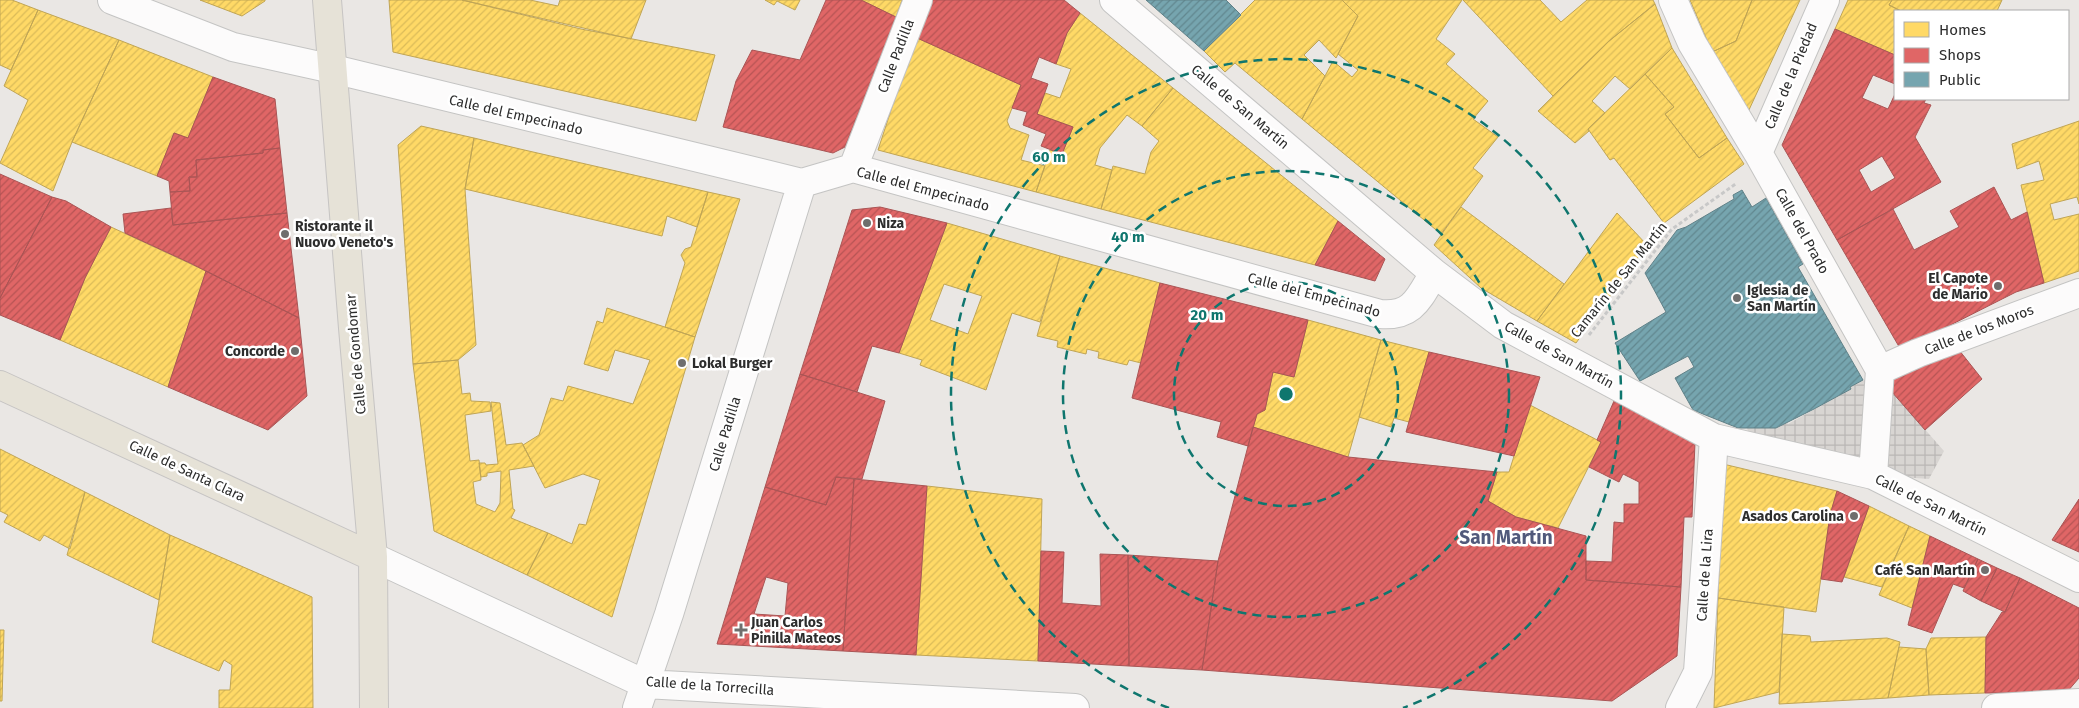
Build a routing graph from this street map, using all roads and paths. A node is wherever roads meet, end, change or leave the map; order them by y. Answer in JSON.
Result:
{"nodes":[{"id":1,"x":112,"y":0,"type":"edge"},
{"id":2,"x":327,"y":0,"type":"edge"},
{"id":3,"x":918,"y":0,"type":"edge"},
{"id":4,"x":1114,"y":0,"type":"edge"},
{"id":5,"x":1673,"y":0,"type":"edge"},
{"id":6,"x":1825,"y":0,"type":"edge"},
{"id":7,"x":333,"y":69,"type":"junction"},
{"id":8,"x":1761,"y":158,"type":"junction"},
{"id":9,"x":853,"y":168,"type":"junction"},
{"id":10,"x":802,"y":183,"type":"junction"},
{"id":11,"x":1434,"y":273,"type":"junction"},
{"id":12,"x":2079,"y":293,"type":"edge"},
{"id":13,"x":1569,"y":361,"type":"junction"},
{"id":14,"x":1880,"y":370,"type":"junction"},
{"id":15,"x":0,"y":385,"type":"edge"},
{"id":16,"x":1714,"y":438,"type":"junction"},
{"id":17,"x":1873,"y":475,"type":"junction"},
{"id":18,"x":373,"y":557,"type":"junction"},
{"id":19,"x":2079,"y":578,"type":"edge"},
{"id":20,"x":641,"y":696,"type":"edge"},
{"id":21,"x":2079,"y":703,"type":"edge"},
{"id":22,"x":374,"y":708,"type":"edge"},
{"id":23,"x":1075,"y":708,"type":"edge"},
{"id":24,"x":1680,"y":708,"type":"edge"},
{"id":25,"x":1996,"y":708,"type":"edge"}],
"edges":[{"from":1,"to":7,"type":"street","name":"Calle del Empecinado"},
{"from":2,"to":7,"type":"main road","name":"Calle de Gondomar"},
{"from":3,"to":9,"type":"street","name":"Calle Padilla"},
{"from":4,"to":11,"type":"street","name":"Calle de San Martín"},
{"from":5,"to":8,"type":"street","name":"Calle del Prado"},
{"from":6,"to":8,"type":"street","name":"Calle de la Piedad"},
{"from":7,"to":10,"type":"street","name":"Calle del Empecinado"},
{"from":7,"to":18,"type":"main road","name":"Calle de Gondomar"},
{"from":8,"to":13,"type":"path","name":"Camarín de San Martín"},
{"from":8,"to":14,"type":"street","name":"Calle del Prado"},
{"from":9,"to":10,"type":"street","name":"Calle del Empecinado"},
{"from":9,"to":11,"type":"street","name":"Calle del Empecinado"},
{"from":10,"to":20,"type":"street","name":"Calle Padilla"},
{"from":11,"to":13,"type":"street","name":"Calle de San Martín"},
{"from":12,"to":14,"type":"street","name":"Calle de los Moros"},
{"from":13,"to":16,"type":"street","name":"Calle de San Martín"},
{"from":14,"to":17,"type":"street"},
{"from":15,"to":18,"type":"main road","name":"Calle de Santa Clara"},
{"from":16,"to":17,"type":"street","name":"Calle de San Martín"},
{"from":16,"to":24,"type":"street","name":"Calle de la Lira"},
{"from":17,"to":19,"type":"street","name":"Calle de San Martín"},
{"from":18,"to":20,"type":"street","name":"Calle de la Torrecilla"},
{"from":18,"to":22,"type":"main road","name":"Calle de Gondomar"},
{"from":20,"to":23,"type":"street","name":"Calle de la Torrecilla"},
{"from":21,"to":25,"type":"street"}]}
